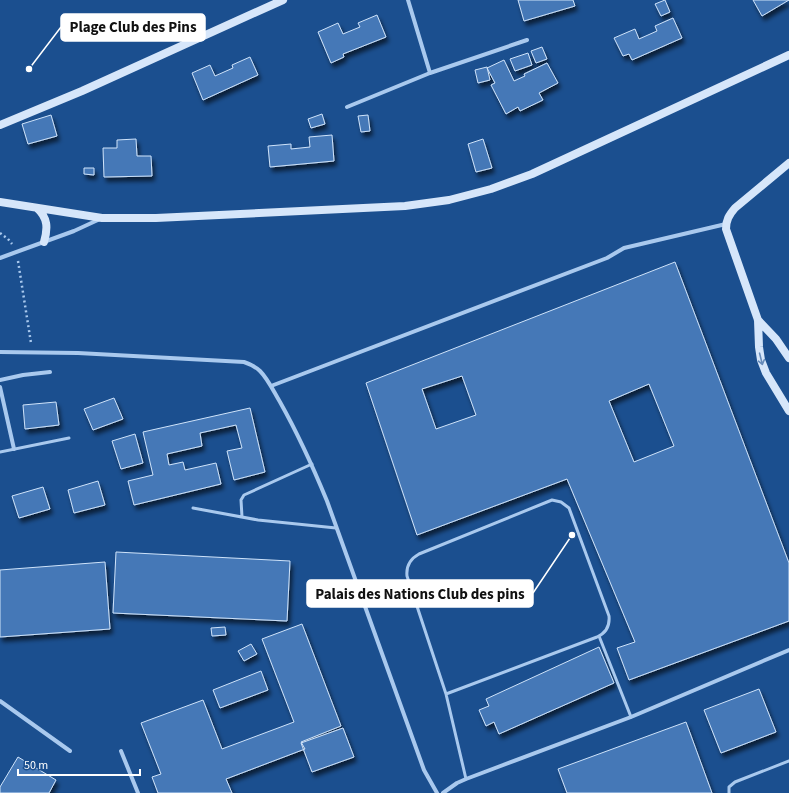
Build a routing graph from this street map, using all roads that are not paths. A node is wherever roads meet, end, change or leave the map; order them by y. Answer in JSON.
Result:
{"nodes":[{"id":1,"x":282,"y":0,"type":"edge"},
{"id":2,"x":408,"y":0,"type":"edge"},
{"id":3,"x":528,"y":40,"type":"dead end"},
{"id":4,"x":789,"y":55,"type":"edge"},
{"id":5,"x":430,"y":73,"type":"junction"},
{"id":6,"x":347,"y":107,"type":"dead end"},
{"id":7,"x":0,"y":125,"type":"edge"},
{"id":8,"x":789,"y":163,"type":"edge"},
{"id":9,"x":0,"y":202,"type":"edge"},
{"id":10,"x":37,"y":208,"type":"junction"},
{"id":11,"x":102,"y":218,"type":"junction"},
{"id":12,"x":726,"y":224,"type":"junction"},
{"id":13,"x":44,"y":242,"type":"junction"},
{"id":14,"x":0,"y":258,"type":"edge"},
{"id":15,"x":758,"y":320,"type":"junction"},
{"id":16,"x":0,"y":352,"type":"edge"},
{"id":17,"x":789,"y":358,"type":"edge"},
{"id":18,"x":50,"y":372,"type":"dead end"},
{"id":19,"x":0,"y":380,"type":"edge"},
{"id":20,"x":271,"y":386,"type":"junction"},
{"id":21,"x":0,"y":387,"type":"edge"},
{"id":22,"x":789,"y":411,"type":"edge"},
{"id":23,"x":69,"y":438,"type":"dead end"},
{"id":24,"x":14,"y":449,"type":"junction"},
{"id":25,"x":0,"y":452,"type":"edge"},
{"id":26,"x":312,"y":464,"type":"junction"},
{"id":27,"x":193,"y":508,"type":"dead end"},
{"id":28,"x":242,"y":517,"type":"junction"},
{"id":29,"x":336,"y":528,"type":"junction"},
{"id":30,"x":600,"y":636,"type":"junction"},
{"id":31,"x":789,"y":650,"type":"edge"},
{"id":32,"x":446,"y":694,"type":"junction"},
{"id":33,"x":0,"y":701,"type":"edge"},
{"id":34,"x":631,"y":717,"type":"junction"},
{"id":35,"x":70,"y":751,"type":"dead end"},
{"id":36,"x":121,"y":751,"type":"dead end"},
{"id":37,"x":789,"y":761,"type":"edge"},
{"id":38,"x":466,"y":779,"type":"junction"},
{"id":39,"x":138,"y":793,"type":"edge"},
{"id":40,"x":437,"y":793,"type":"edge"},
{"id":41,"x":442,"y":793,"type":"edge"},
{"id":42,"x":729,"y":793,"type":"edge"}],
"edges":[{"from":1,"to":7,"type":"street"},
{"from":2,"to":5,"type":"street"},
{"from":3,"to":5,"type":"street"},
{"from":4,"to":11,"type":"street"},
{"from":5,"to":6,"type":"street"},
{"from":8,"to":12,"type":"street"},
{"from":9,"to":10,"type":"street"},
{"from":10,"to":11,"type":"street"},
{"from":10,"to":13,"type":"street"},
{"from":11,"to":13,"type":"street"},
{"from":12,"to":15,"type":"street"},
{"from":12,"to":20,"type":"street"},
{"from":13,"to":14,"type":"street"},
{"from":15,"to":17,"type":"street"},
{"from":15,"to":22,"type":"street","one_way":true},
{"from":16,"to":20,"type":"street"},
{"from":18,"to":19,"type":"street"},
{"from":20,"to":26,"type":"street"},
{"from":21,"to":24,"type":"street"},
{"from":23,"to":24,"type":"lane"},
{"from":24,"to":25,"type":"lane"},
{"from":26,"to":28,"type":"lane"},
{"from":26,"to":29,"type":"street"},
{"from":27,"to":28,"type":"lane"},
{"from":28,"to":29,"type":"lane"},
{"from":29,"to":40,"type":"street"},
{"from":30,"to":32,"type":"lane"},
{"from":30,"to":32,"type":"lane"},
{"from":30,"to":34,"type":"lane"},
{"from":31,"to":34,"type":"street"},
{"from":32,"to":38,"type":"lane"},
{"from":33,"to":35,"type":"street"},
{"from":34,"to":38,"type":"street"},
{"from":36,"to":39,"type":"street"},
{"from":37,"to":42,"type":"lane"},
{"from":38,"to":41,"type":"street"}]}
